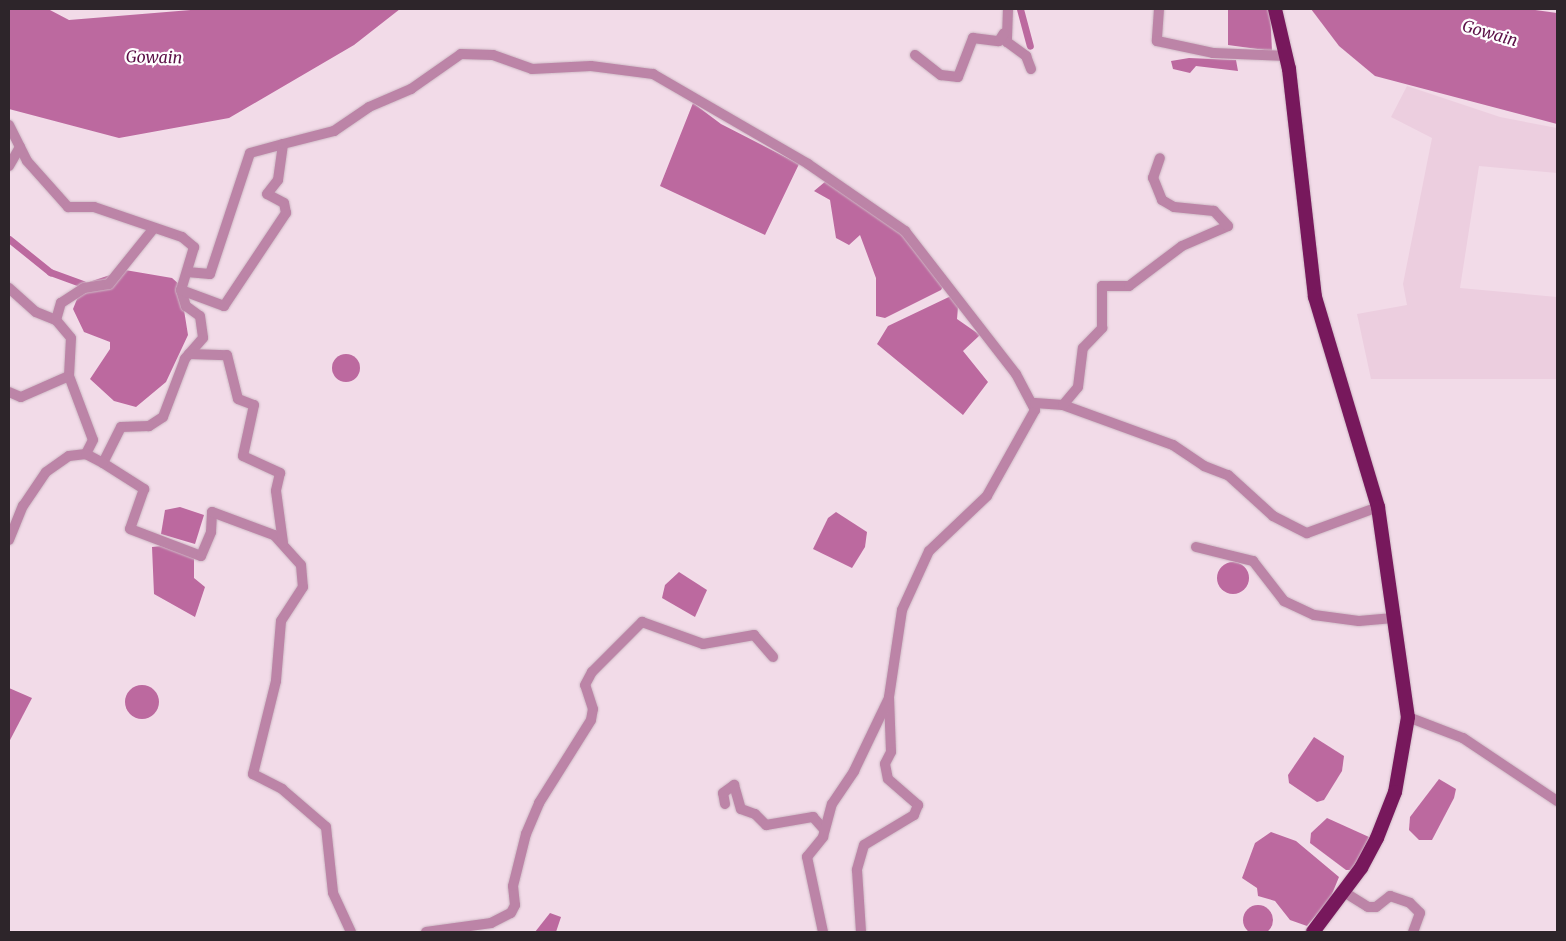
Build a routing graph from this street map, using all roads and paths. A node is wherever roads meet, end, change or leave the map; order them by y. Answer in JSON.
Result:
{"nodes":[{"id":1,"x":1008,"y":9,"type":"edge"},
{"id":2,"x":1159,"y":9,"type":"edge"},
{"id":3,"x":1275,"y":9,"type":"edge"},
{"id":4,"x":1004,"y":33,"type":"junction"},
{"id":5,"x":914,"y":55,"type":"dead end"},
{"id":6,"x":1287,"y":56,"type":"junction"},
{"id":7,"x":1031,"y":68,"type":"dead end"},
{"id":8,"x":9,"y":125,"type":"edge"},
{"id":9,"x":284,"y":144,"type":"junction"},
{"id":10,"x":20,"y":146,"type":"junction"},
{"id":11,"x":1160,"y":158,"type":"dead end"},
{"id":12,"x":9,"y":166,"type":"edge"},
{"id":13,"x":154,"y":228,"type":"junction"},
{"id":14,"x":187,"y":272,"type":"junction"},
{"id":15,"x":9,"y":288,"type":"edge"},
{"id":16,"x":182,"y":290,"type":"junction"},
{"id":17,"x":56,"y":320,"type":"junction"},
{"id":18,"x":189,"y":354,"type":"junction"},
{"id":19,"x":69,"y":376,"type":"junction"},
{"id":20,"x":9,"y":392,"type":"edge"},
{"id":21,"x":1035,"y":403,"type":"junction"},
{"id":22,"x":1063,"y":405,"type":"junction"},
{"id":23,"x":86,"y":454,"type":"junction"},
{"id":24,"x":103,"y":464,"type":"junction"},
{"id":25,"x":1378,"y":507,"type":"junction"},
{"id":26,"x":9,"y":540,"type":"edge"},
{"id":27,"x":283,"y":542,"type":"junction"},
{"id":28,"x":1196,"y":547,"type":"dead end"},
{"id":29,"x":1396,"y":618,"type":"junction"},
{"id":30,"x":773,"y":657,"type":"dead end"},
{"id":31,"x":889,"y":697,"type":"junction"},
{"id":32,"x":1408,"y":717,"type":"junction"},
{"id":33,"x":1557,"y":801,"type":"edge"},
{"id":34,"x":725,"y":804,"type":"dead end"},
{"id":35,"x":823,"y":828,"type":"junction"},
{"id":36,"x":1344,"y":892,"type":"junction"},
{"id":37,"x":352,"y":932,"type":"edge"},
{"id":38,"x":426,"y":932,"type":"edge"},
{"id":39,"x":823,"y":932,"type":"edge"},
{"id":40,"x":861,"y":932,"type":"edge"},
{"id":41,"x":1313,"y":932,"type":"edge"},
{"id":42,"x":1413,"y":932,"type":"edge"}],
"edges":[{"from":1,"to":4,"type":"street"},
{"from":2,"to":6,"type":"street"},
{"from":3,"to":6,"type":"highway"},
{"from":4,"to":5,"type":"street"},
{"from":4,"to":7,"type":"street"},
{"from":6,"to":25,"type":"highway"},
{"from":8,"to":10,"type":"street"},
{"from":9,"to":14,"type":"street"},
{"from":9,"to":16,"type":"street"},
{"from":9,"to":21,"type":"street"},
{"from":10,"to":12,"type":"street"},
{"from":10,"to":13,"type":"street"},
{"from":11,"to":22,"type":"street"},
{"from":13,"to":14,"type":"street"},
{"from":13,"to":17,"type":"street"},
{"from":14,"to":16,"type":"street"},
{"from":15,"to":17,"type":"street"},
{"from":16,"to":18,"type":"street"},
{"from":17,"to":19,"type":"street"},
{"from":18,"to":24,"type":"street"},
{"from":18,"to":27,"type":"street"},
{"from":19,"to":20,"type":"street"},
{"from":19,"to":23,"type":"street"},
{"from":21,"to":22,"type":"street"},
{"from":21,"to":31,"type":"street"},
{"from":22,"to":25,"type":"street"},
{"from":23,"to":24,"type":"street"},
{"from":23,"to":26,"type":"street"},
{"from":24,"to":27,"type":"street"},
{"from":25,"to":29,"type":"highway"},
{"from":27,"to":37,"type":"street"},
{"from":28,"to":29,"type":"street"},
{"from":29,"to":32,"type":"highway"},
{"from":30,"to":38,"type":"street"},
{"from":31,"to":35,"type":"street"},
{"from":31,"to":40,"type":"street"},
{"from":32,"to":33,"type":"street"},
{"from":32,"to":36,"type":"highway"},
{"from":34,"to":35,"type":"street"},
{"from":35,"to":39,"type":"street"},
{"from":36,"to":41,"type":"highway"},
{"from":36,"to":42,"type":"street"}]}
